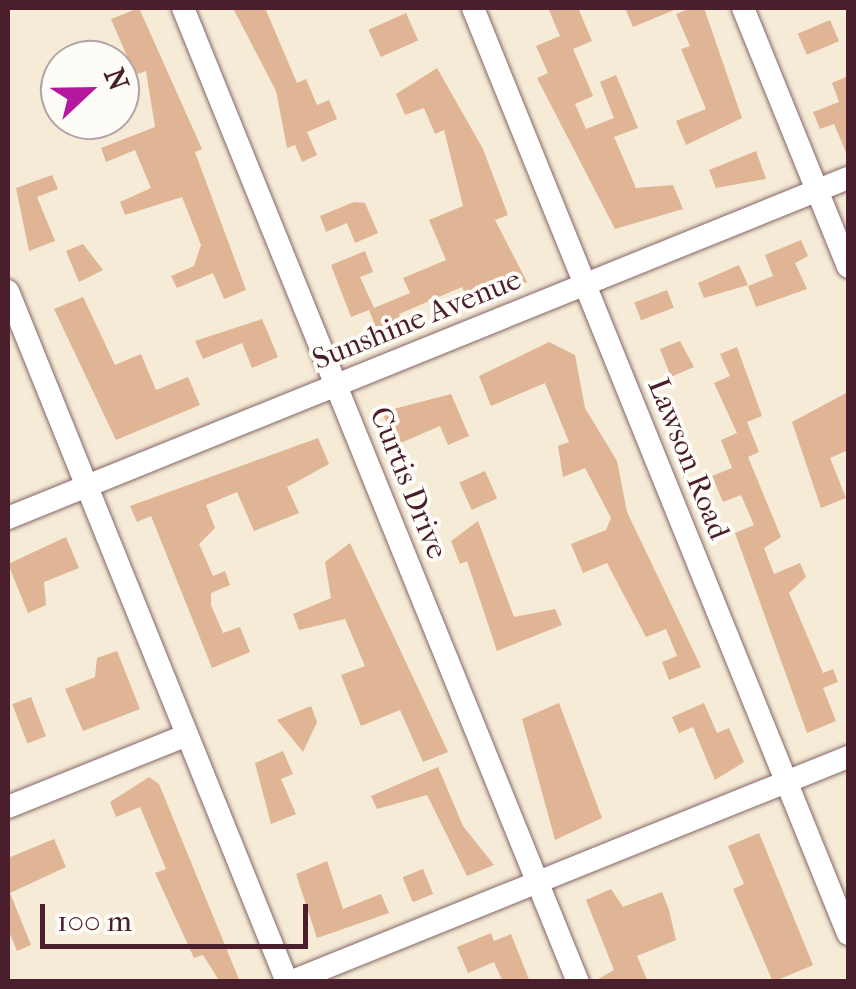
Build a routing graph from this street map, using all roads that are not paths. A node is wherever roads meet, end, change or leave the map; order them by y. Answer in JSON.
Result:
{"nodes":[{"id":1,"x":183,"y":8,"type":"edge"},
{"id":2,"x":472,"y":8,"type":"edge"},
{"id":3,"x":743,"y":8,"type":"edge"},
{"id":4,"x":848,"y":178,"type":"edge"},
{"id":5,"x":818,"y":191,"type":"junction"},
{"id":6,"x":848,"y":267,"type":"edge"},
{"id":7,"x":585,"y":285,"type":"junction"},
{"id":8,"x":8,"y":292,"type":"edge"},
{"id":9,"x":336,"y":385,"type":"junction"},
{"id":10,"x":86,"y":486,"type":"junction"},
{"id":11,"x":8,"y":518,"type":"edge"},
{"id":12,"x":187,"y":735,"type":"junction"},
{"id":13,"x":848,"y":756,"type":"edge"},
{"id":14,"x":786,"y":782,"type":"junction"},
{"id":15,"x":8,"y":807,"type":"edge"},
{"id":16,"x":538,"y":882,"type":"junction"},
{"id":17,"x":848,"y":934,"type":"edge"},
{"id":18,"x":288,"y":982,"type":"edge"},
{"id":19,"x":578,"y":982,"type":"edge"}],
"edges":[{"from":1,"to":9,"type":"street","name":"Curtis Drive"},
{"from":2,"to":7,"type":"street","name":"Lawson Road"},
{"from":3,"to":5,"type":"street"},
{"from":4,"to":5,"type":"street","name":"Sunshine Avenue"},
{"from":5,"to":6,"type":"street"},
{"from":5,"to":7,"type":"street","name":"Sunshine Avenue"},
{"from":7,"to":9,"type":"street","name":"Sunshine Avenue"},
{"from":7,"to":14,"type":"street","name":"Lawson Road"},
{"from":8,"to":10,"type":"street"},
{"from":9,"to":10,"type":"street","name":"Sunshine Avenue"},
{"from":9,"to":16,"type":"street","name":"Curtis Drive"},
{"from":10,"to":11,"type":"street","name":"Sunshine Avenue"},
{"from":10,"to":12,"type":"street"},
{"from":12,"to":15,"type":"street"},
{"from":12,"to":18,"type":"street"},
{"from":13,"to":14,"type":"street"},
{"from":14,"to":16,"type":"street"},
{"from":14,"to":17,"type":"street","name":"Lawson Road"},
{"from":16,"to":18,"type":"street"},
{"from":16,"to":19,"type":"street","name":"Curtis Drive"}]}
